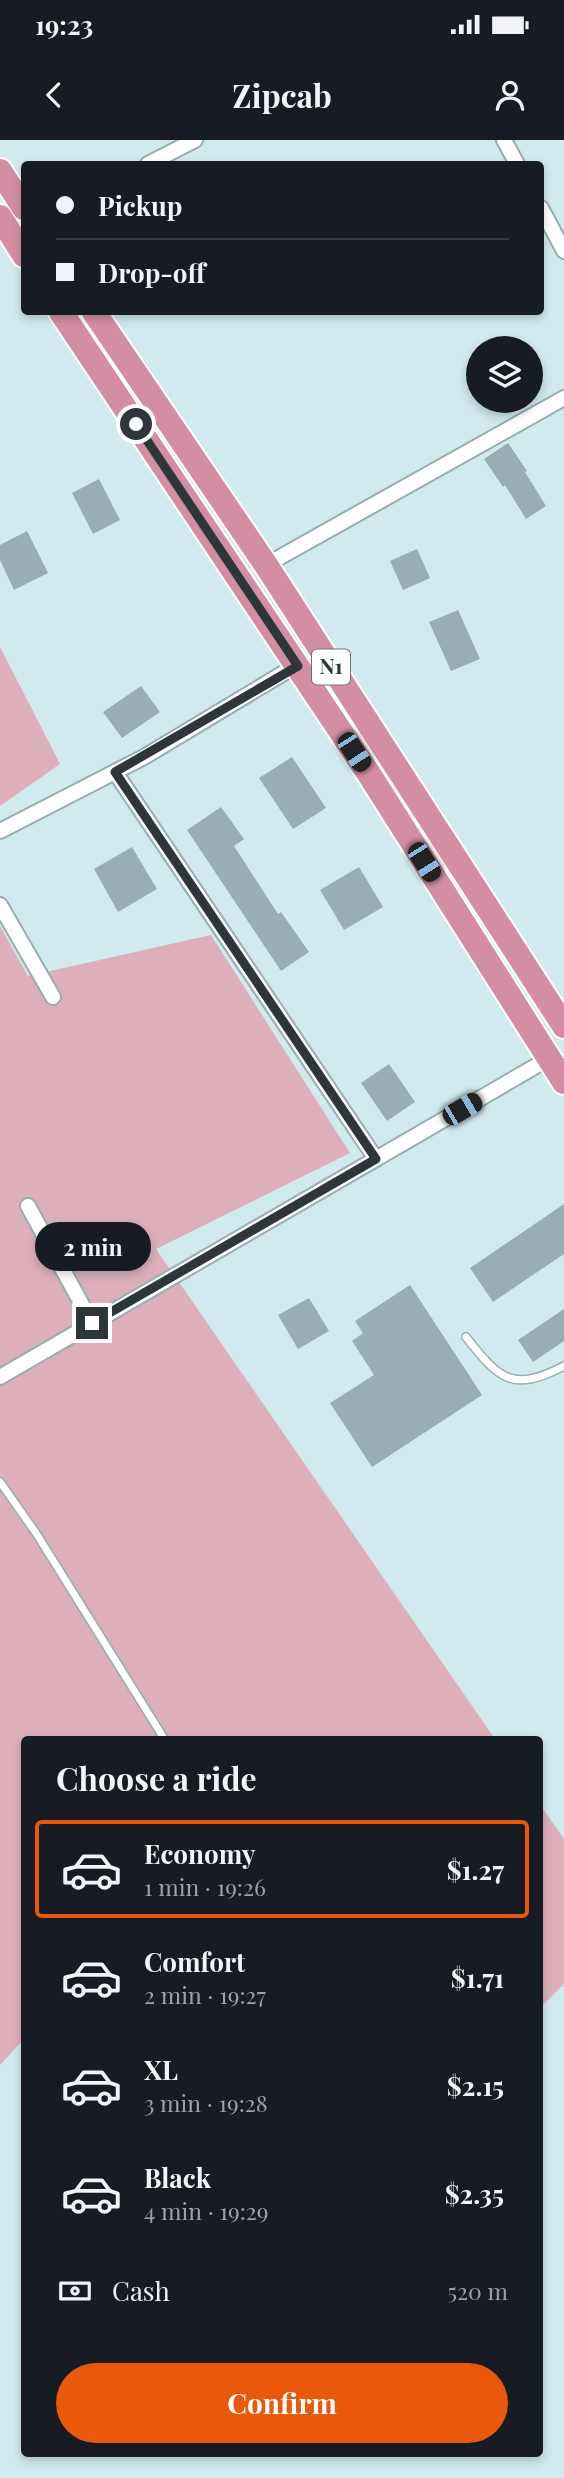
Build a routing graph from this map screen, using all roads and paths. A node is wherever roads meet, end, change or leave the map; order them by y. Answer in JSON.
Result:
{"nodes":[{"id":1,"x":195,"y":140,"type":"edge"},
{"id":2,"x":504,"y":140,"type":"edge"},
{"id":3,"x":154,"y":161,"type":"edge"},
{"id":4,"x":515,"y":161,"type":"edge"},
{"id":5,"x":0,"y":170,"type":"edge"},
{"id":6,"x":21,"y":203,"type":"edge"},
{"id":7,"x":544,"y":214,"type":"edge"},
{"id":8,"x":0,"y":217,"type":"edge"},
{"id":9,"x":21,"y":250,"type":"edge"},
{"id":10,"x":564,"y":251,"type":"edge"},
{"id":11,"x":63,"y":315,"type":"edge"},
{"id":12,"x":102,"y":315,"type":"edge"},
{"id":13,"x":564,"y":398,"type":"edge"},
{"id":14,"x":266,"y":565,"type":"junction"},
{"id":15,"x":298,"y":666,"type":"junction"},
{"id":16,"x":115,"y":772,"type":"junction"},
{"id":17,"x":0,"y":831,"type":"edge"},
{"id":18,"x":0,"y":905,"type":"edge"},
{"id":19,"x":53,"y":997,"type":"dead end"},
{"id":20,"x":564,"y":1026,"type":"edge"},
{"id":21,"x":548,"y":1059,"type":"junction"},
{"id":22,"x":564,"y":1082,"type":"edge"},
{"id":23,"x":376,"y":1159,"type":"junction"},
{"id":24,"x":28,"y":1206,"type":"dead end"},
{"id":25,"x":92,"y":1323,"type":"junction"},
{"id":26,"x":466,"y":1337,"type":"dead end"},
{"id":27,"x":564,"y":1366,"type":"edge"},
{"id":28,"x":0,"y":1377,"type":"edge"},
{"id":29,"x":0,"y":1482,"type":"edge"},
{"id":30,"x":163,"y":1736,"type":"edge"}],
"edges":[{"from":1,"to":3,"type":"street"},
{"from":2,"to":4,"type":"street"},
{"from":5,"to":6,"type":"highway"},
{"from":7,"to":10,"type":"street"},
{"from":8,"to":9,"type":"highway"},
{"from":11,"to":15,"type":"highway","number":"N1"},
{"from":12,"to":14,"type":"highway","number":"N1"},
{"from":13,"to":14,"type":"street"},
{"from":14,"to":20,"type":"highway","number":"N1"},
{"from":15,"to":16,"type":"street"},
{"from":15,"to":21,"type":"highway","number":"N1"},
{"from":16,"to":17,"type":"street"},
{"from":16,"to":23,"type":"street"},
{"from":18,"to":19,"type":"street"},
{"from":21,"to":22,"type":"highway","number":"N1"},
{"from":21,"to":23,"type":"street"},
{"from":23,"to":25,"type":"street"},
{"from":24,"to":25,"type":"street"},
{"from":25,"to":28,"type":"street"},
{"from":26,"to":27,"type":"lane"},
{"from":29,"to":30,"type":"lane"}]}
